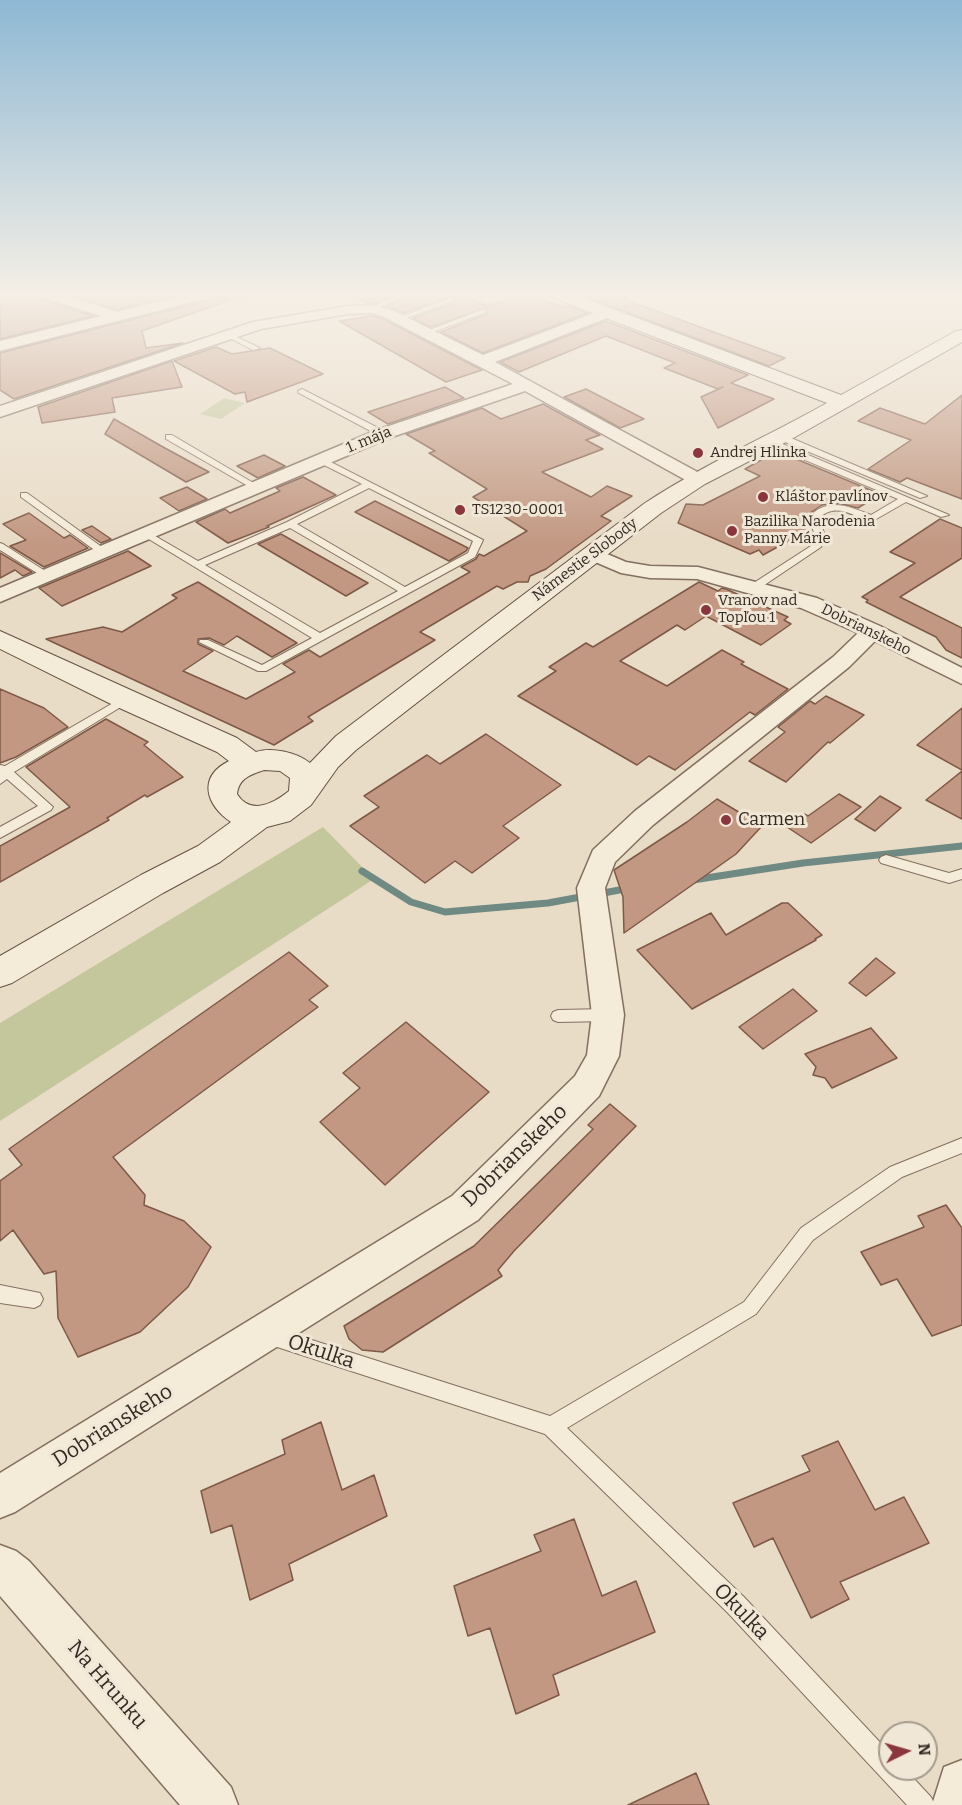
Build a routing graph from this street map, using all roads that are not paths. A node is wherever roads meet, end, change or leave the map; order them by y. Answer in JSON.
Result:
{"nodes":[{"id":1,"x":104,"y":376,"type":"edge"},
{"id":2,"x":510,"y":376,"type":"edge"},
{"id":3,"x":773,"y":376,"type":"edge"},
{"id":4,"x":888,"y":376,"type":"edge"},
{"id":5,"x":526,"y":385,"type":"junction"},
{"id":6,"x":302,"y":391,"type":"dead end"},
{"id":7,"x":841,"y":402,"type":"junction"},
{"id":8,"x":0,"y":412,"type":"edge"},
{"id":9,"x":383,"y":434,"type":"junction"},
{"id":10,"x":169,"y":437,"type":"dead end"},
{"id":11,"x":775,"y":440,"type":"junction"},
{"id":12,"x":321,"y":460,"type":"junction"},
{"id":13,"x":698,"y":479,"type":"junction"},
{"id":14,"x":368,"y":485,"type":"junction"},
{"id":15,"x":258,"y":488,"type":"junction"},
{"id":16,"x":24,"y":495,"type":"dead end"},
{"id":17,"x":923,"y":496,"type":"dead end"},
{"id":18,"x":905,"y":499,"type":"junction"},
{"id":19,"x":944,"y":515,"type":"dead end"},
{"id":20,"x":290,"y":524,"type":"junction"},
{"id":21,"x":147,"y":535,"type":"junction"},
{"id":22,"x":0,"y":546,"type":"edge"},
{"id":23,"x":103,"y":552,"type":"junction"},
{"id":24,"x":593,"y":554,"type":"junction"},
{"id":25,"x":197,"y":565,"type":"junction"},
{"id":26,"x":48,"y":576,"type":"junction"},
{"id":27,"x":753,"y":588,"type":"junction"},
{"id":28,"x":405,"y":591,"type":"junction"},
{"id":29,"x":0,"y":597,"type":"edge"},
{"id":30,"x":872,"y":632,"type":"junction"},
{"id":31,"x":320,"y":638,"type":"junction"},
{"id":32,"x":0,"y":639,"type":"edge"},
{"id":33,"x":204,"y":642,"type":"dead end"},
{"id":34,"x":962,"y":677,"type":"edge"},
{"id":35,"x":125,"y":700,"type":"junction"},
{"id":36,"x":198,"y":734,"type":"junction"},
{"id":37,"x":346,"y":743,"type":"junction"},
{"id":38,"x":284,"y":762,"type":"junction"},
{"id":39,"x":251,"y":763,"type":"junction"},
{"id":40,"x":2,"y":773,"type":"edge"},
{"id":41,"x":305,"y":789,"type":"junction"},
{"id":42,"x":224,"y":793,"type":"junction"},
{"id":43,"x":259,"y":817,"type":"junction"},
{"id":44,"x":0,"y":833,"type":"edge"},
{"id":45,"x":886,"y":860,"type":"dead end"},
{"id":46,"x":962,"y":874,"type":"edge"},
{"id":47,"x":152,"y":884,"type":"junction"},
{"id":48,"x":0,"y":973,"type":"edge"},
{"id":49,"x":558,"y":1016,"type":"dead end"},
{"id":50,"x":608,"y":1016,"type":"junction"},
{"id":51,"x":962,"y":1145,"type":"edge"},
{"id":52,"x":0,"y":1294,"type":"edge"},
{"id":53,"x":34,"y":1299,"type":"dead end"},
{"id":54,"x":262,"y":1333,"type":"junction"},
{"id":55,"x":551,"y":1426,"type":"junction"},
{"id":56,"x":0,"y":1497,"type":"edge"},
{"id":57,"x":0,"y":1567,"type":"edge"},
{"id":58,"x":962,"y":1785,"type":"edge"},
{"id":59,"x":213,"y":1805,"type":"edge"},
{"id":60,"x":923,"y":1805,"type":"edge"},
{"id":61,"x":957,"y":1805,"type":"edge"}],
"edges":[{"from":1,"to":8,"type":"street"},
{"from":2,"to":5,"type":"street"},
{"from":3,"to":7,"type":"street"},
{"from":4,"to":7,"type":"street","name":"Námestie Slobody"},
{"from":5,"to":9,"type":"street","name":"1. mája"},
{"from":5,"to":13,"type":"street"},
{"from":6,"to":9,"type":"lane"},
{"from":7,"to":11,"type":"street","name":"Námestie Slobody"},
{"from":9,"to":12,"type":"street","name":"1. mája"},
{"from":10,"to":15,"type":"lane"},
{"from":11,"to":13,"type":"street","name":"Námestie Slobody"},
{"from":11,"to":17,"type":"lane"},
{"from":11,"to":18,"type":"lane"},
{"from":12,"to":14,"type":"lane","name":"1. mája"},
{"from":12,"to":15,"type":"street","name":"1. mája"},
{"from":13,"to":24,"type":"street","name":"Námestie Slobody"},
{"from":14,"to":20,"type":"lane"},
{"from":14,"to":28,"type":"lane","name":"1. mája"},
{"from":15,"to":21,"type":"street","name":"1. mája"},
{"from":16,"to":23,"type":"lane"},
{"from":18,"to":19,"type":"lane"},
{"from":18,"to":27,"type":"lane"},
{"from":20,"to":25,"type":"lane"},
{"from":20,"to":28,"type":"lane"},
{"from":21,"to":23,"type":"street","name":"1. mája"},
{"from":21,"to":25,"type":"lane"},
{"from":22,"to":26,"type":"lane"},
{"from":23,"to":26,"type":"street","name":"1. mája"},
{"from":24,"to":27,"type":"street","name":"Dobrianskeho"},
{"from":24,"to":37,"type":"street","name":"Námestie Slobody"},
{"from":25,"to":31,"type":"lane"},
{"from":26,"to":29,"type":"street","name":"1. mája"},
{"from":27,"to":30,"type":"street","name":"Dobrianskeho"},
{"from":28,"to":31,"type":"lane","name":"1. mája"},
{"from":30,"to":34,"type":"street","name":"Dobrianskeho"},
{"from":30,"to":50,"type":"street","name":"Dobrianskeho"},
{"from":31,"to":33,"type":"lane","name":"1. mája"},
{"from":32,"to":35,"type":"street"},
{"from":35,"to":36,"type":"street"},
{"from":35,"to":40,"type":"lane"},
{"from":36,"to":39,"type":"street"},
{"from":36,"to":42,"type":"street"},
{"from":37,"to":38,"type":"street"},
{"from":37,"to":41,"type":"street"},
{"from":38,"to":39,"type":"street"},
{"from":38,"to":41,"type":"street"},
{"from":39,"to":42,"type":"street"},
{"from":40,"to":44,"type":"lane"},
{"from":41,"to":43,"type":"street"},
{"from":42,"to":43,"type":"street"},
{"from":42,"to":47,"type":"street"},
{"from":43,"to":47,"type":"street"},
{"from":45,"to":46,"type":"lane"},
{"from":47,"to":48,"type":"street"},
{"from":49,"to":50,"type":"lane"},
{"from":50,"to":54,"type":"street","name":"Dobrianskeho"},
{"from":51,"to":55,"type":"lane"},
{"from":52,"to":53,"type":"lane"},
{"from":54,"to":55,"type":"lane","name":"Okulka"},
{"from":54,"to":56,"type":"street","name":"Dobrianskeho"},
{"from":55,"to":60,"type":"lane","name":"Okulka"},
{"from":57,"to":59,"type":"street","name":"Na Hrunku"},
{"from":58,"to":61,"type":"street"}]}
